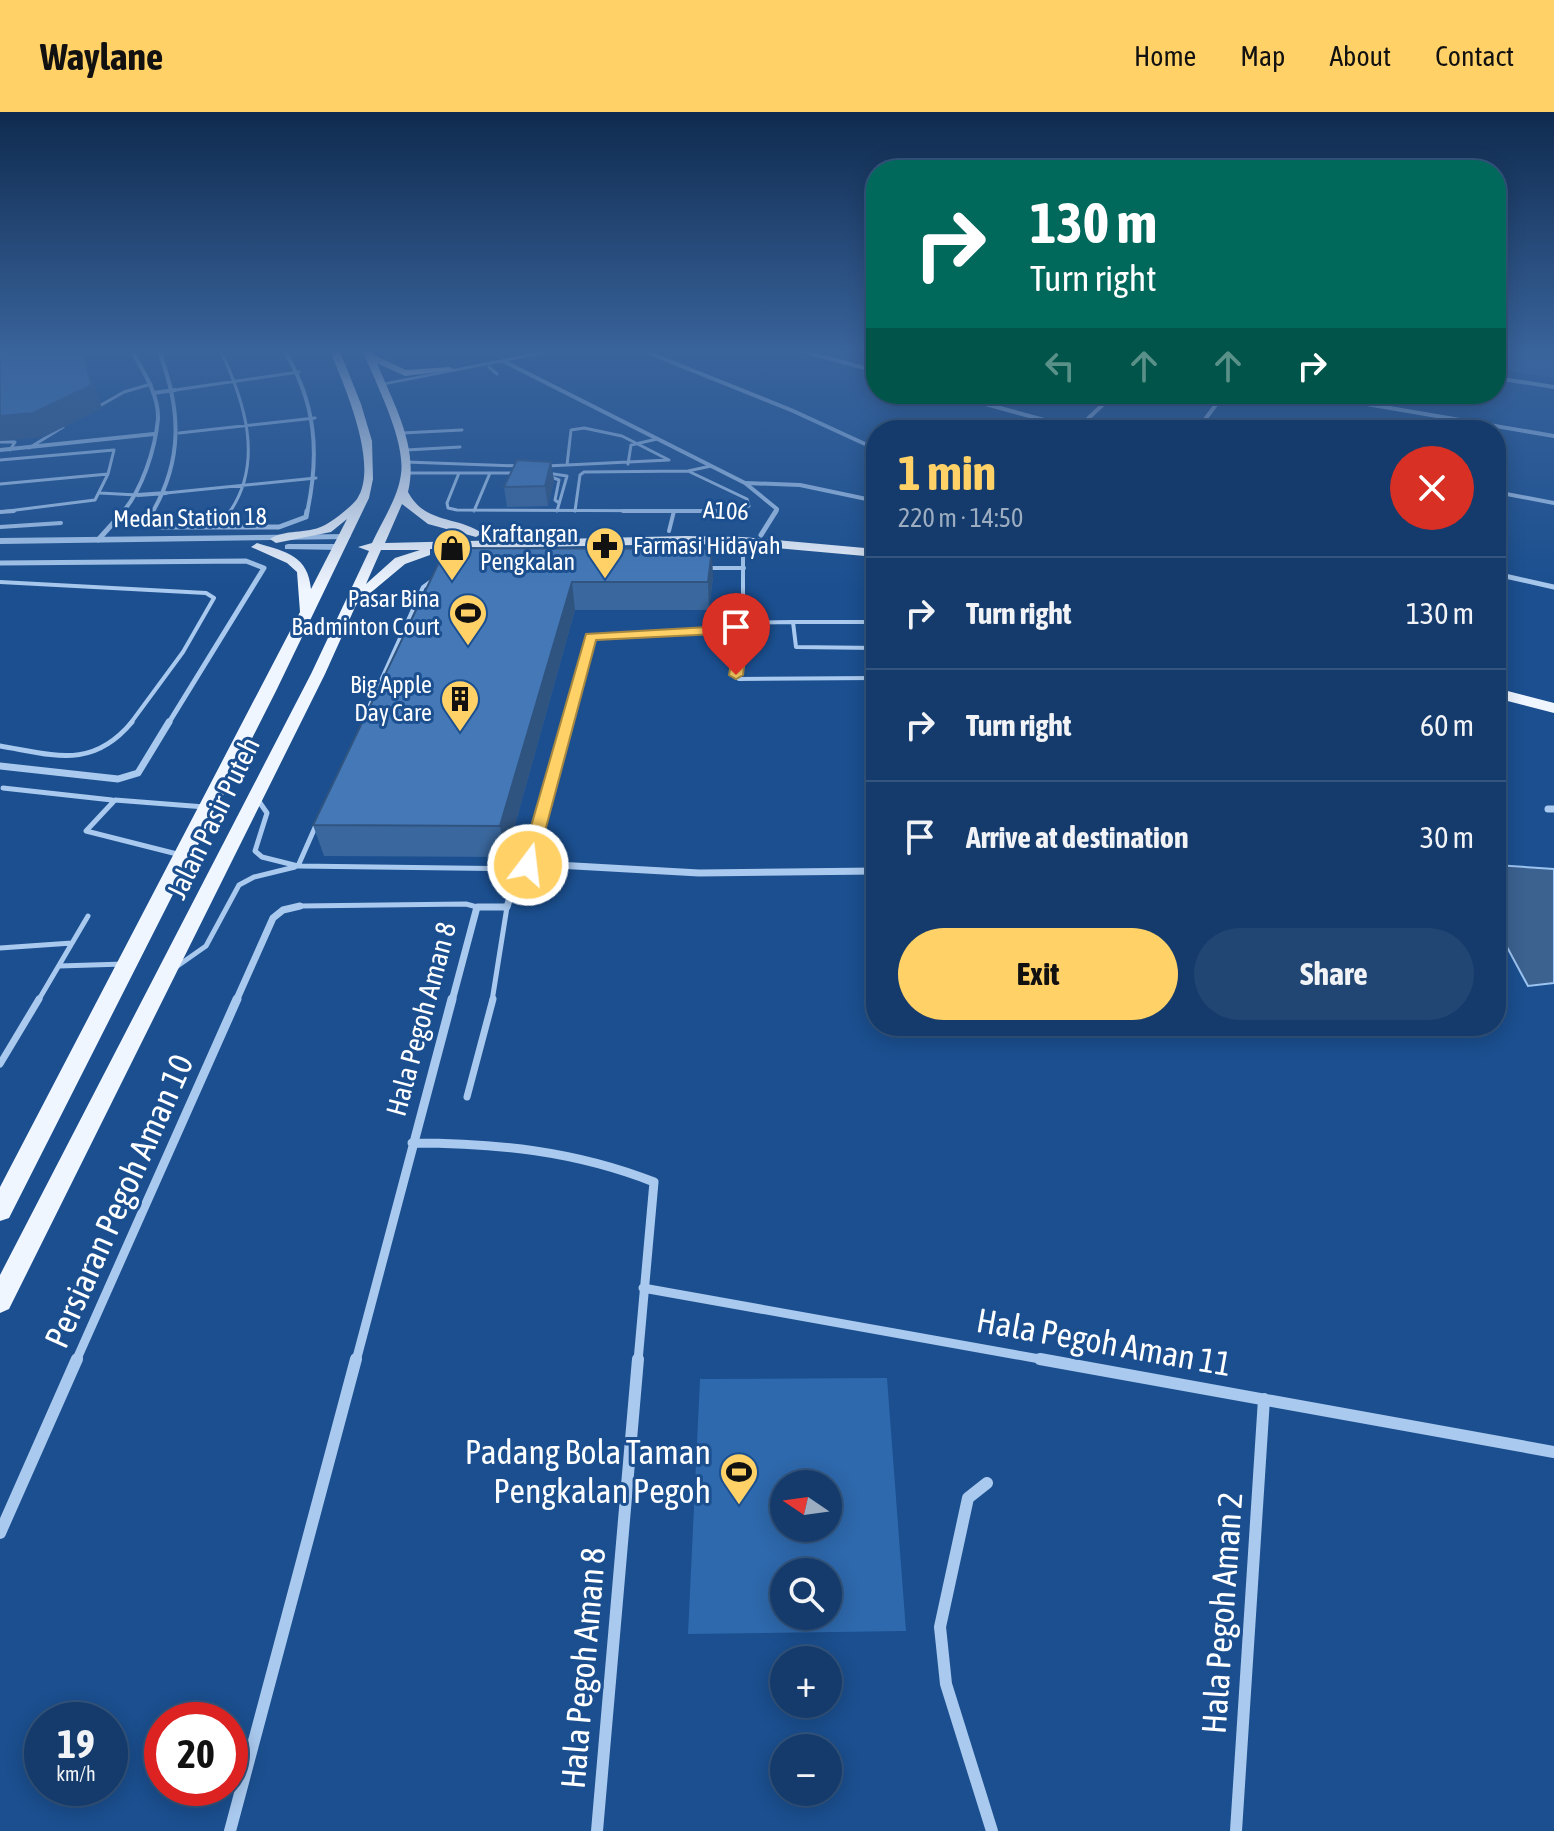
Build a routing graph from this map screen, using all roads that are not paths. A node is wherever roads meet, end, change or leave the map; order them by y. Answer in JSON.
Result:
{"nodes":[{"id":1,"x":60,"y":429,"type":"edge"},
{"id":2,"x":155,"y":429,"type":"edge"},
{"id":3,"x":179,"y":429,"type":"edge"},
{"id":4,"x":211,"y":429,"type":"edge"},
{"id":5,"x":247,"y":429,"type":"edge"},
{"id":6,"x":315,"y":429,"type":"edge"},
{"id":7,"x":364,"y":429,"type":"edge"},
{"id":8,"x":370,"y":429,"type":"edge"},
{"id":9,"x":400,"y":429,"type":"edge"},
{"id":10,"x":572,"y":429,"type":"edge"},
{"id":11,"x":599,"y":429,"type":"edge"},
{"id":12,"x":638,"y":429,"type":"edge"},
{"id":13,"x":833,"y":429,"type":"edge"},
{"id":14,"x":1514,"y":429,"type":"edge"},
{"id":15,"x":462,"y":430,"type":"dead end"},
{"id":16,"x":179,"y":433,"type":"junction"},
{"id":17,"x":402,"y":433,"type":"junction"},
{"id":18,"x":154,"y":434,"type":"junction"},
{"id":19,"x":1554,"y":436,"type":"edge"},
{"id":20,"x":657,"y":439,"type":"junction"},
{"id":21,"x":0,"y":442,"type":"edge"},
{"id":22,"x":638,"y":443,"type":"junction"},
{"id":23,"x":369,"y":444,"type":"junction"},
{"id":24,"x":866,"y":444,"type":"edge"},
{"id":25,"x":48,"y":446,"type":"junction"},
{"id":26,"x":460,"y":447,"type":"dead end"},
{"id":27,"x":29,"y":448,"type":"junction"},
{"id":28,"x":0,"y":450,"type":"edge"},
{"id":29,"x":10,"y":450,"type":"junction"},
{"id":30,"x":45,"y":456,"type":"junction"},
{"id":31,"x":0,"y":460,"type":"edge"},
{"id":32,"x":407,"y":462,"type":"junction"},
{"id":33,"x":628,"y":464,"type":"junction"},
{"id":34,"x":522,"y":466,"type":"edge"},
{"id":35,"x":537,"y":466,"type":"edge"},
{"id":36,"x":711,"y":466,"type":"junction"},
{"id":37,"x":567,"y":467,"type":"junction"},
{"id":38,"x":688,"y":471,"type":"junction"},
{"id":39,"x":459,"y":473,"type":"junction"},
{"id":40,"x":490,"y":473,"type":"junction"},
{"id":41,"x":544,"y":473,"type":"edge"},
{"id":42,"x":108,"y":474,"type":"junction"},
{"id":43,"x":517,"y":476,"type":"edge"},
{"id":44,"x":534,"y":476,"type":"edge"},
{"id":45,"x":316,"y":478,"type":"junction"},
{"id":46,"x":745,"y":483,"type":"junction"},
{"id":47,"x":0,"y":484,"type":"edge"},
{"id":48,"x":245,"y":485,"type":"junction"},
{"id":49,"x":402,"y":492,"type":"junction"},
{"id":50,"x":100,"y":493,"type":"junction"},
{"id":51,"x":166,"y":493,"type":"junction"},
{"id":52,"x":1506,"y":494,"type":"edge"},
{"id":53,"x":138,"y":495,"type":"junction"},
{"id":54,"x":363,"y":498,"type":"junction"},
{"id":55,"x":866,"y":499,"type":"edge"},
{"id":56,"x":559,"y":503,"type":"junction"},
{"id":57,"x":1554,"y":503,"type":"edge"},
{"id":58,"x":503,"y":507,"type":"edge"},
{"id":59,"x":42,"y":508,"type":"junction"},
{"id":60,"x":474,"y":511,"type":"junction"},
{"id":61,"x":527,"y":511,"type":"junction"},
{"id":62,"x":557,"y":511,"type":"junction"},
{"id":63,"x":575,"y":511,"type":"junction"},
{"id":64,"x":674,"y":511,"type":"junction"},
{"id":65,"x":0,"y":512,"type":"edge"},
{"id":66,"x":61,"y":523,"type":"dead end"},
{"id":67,"x":34,"y":525,"type":"junction"},
{"id":68,"x":0,"y":527,"type":"edge"},
{"id":69,"x":219,"y":527,"type":"junction"},
{"id":70,"x":669,"y":531,"type":"junction"},
{"id":71,"x":476,"y":533,"type":"junction"},
{"id":72,"x":761,"y":535,"type":"junction"},
{"id":73,"x":686,"y":536,"type":"junction"},
{"id":74,"x":276,"y":539,"type":"junction"},
{"id":75,"x":98,"y":540,"type":"junction"},
{"id":76,"x":0,"y":541,"type":"edge"},
{"id":77,"x":378,"y":541,"type":"junction"},
{"id":78,"x":743,"y":541,"type":"junction"},
{"id":79,"x":344,"y":542,"type":"junction"},
{"id":80,"x":469,"y":546,"type":"junction"},
{"id":81,"x":257,"y":547,"type":"junction"},
{"id":82,"x":0,"y":549,"type":"edge"},
{"id":83,"x":866,"y":549,"type":"edge"},
{"id":84,"x":866,"y":549,"type":"edge"},
{"id":85,"x":0,"y":563,"type":"edge"},
{"id":86,"x":696,"y":568,"type":"edge"},
{"id":87,"x":744,"y":568,"type":"junction"},
{"id":88,"x":1506,"y":576,"type":"edge"},
{"id":89,"x":437,"y":577,"type":"edge"},
{"id":90,"x":0,"y":580,"type":"edge"},
{"id":91,"x":1554,"y":587,"type":"edge"},
{"id":92,"x":344,"y":612,"type":"junction"},
{"id":93,"x":307,"y":613,"type":"junction"},
{"id":94,"x":793,"y":622,"type":"junction"},
{"id":95,"x":866,"y":622,"type":"edge"},
{"id":96,"x":743,"y":626,"type":"junction"},
{"id":97,"x":866,"y":648,"type":"edge"},
{"id":98,"x":866,"y":678,"type":"edge"},
{"id":99,"x":1506,"y":696,"type":"edge"},
{"id":100,"x":1554,"y":708,"type":"edge"},
{"id":101,"x":367,"y":713,"type":"edge"},
{"id":102,"x":0,"y":746,"type":"edge"},
{"id":103,"x":0,"y":766,"type":"edge"},
{"id":104,"x":3,"y":788,"type":"dead end"},
{"id":105,"x":255,"y":795,"type":"junction"},
{"id":106,"x":115,"y":800,"type":"junction"},
{"id":107,"x":207,"y":807,"type":"junction"},
{"id":108,"x":323,"y":810,"type":"edge"},
{"id":109,"x":181,"y":855,"type":"junction"},
{"id":110,"x":298,"y":866,"type":"junction"},
{"id":111,"x":866,"y":871,"type":"edge"},
{"id":112,"x":300,"y":906,"type":"joint"},
{"id":113,"x":477,"y":907,"type":"junction"},
{"id":114,"x":507,"y":907,"type":"junction"},
{"id":115,"x":88,"y":916,"type":"dead end"},
{"id":116,"x":72,"y":943,"type":"junction"},
{"id":117,"x":0,"y":948,"type":"edge"},
{"id":118,"x":128,"y":964,"type":"junction"},
{"id":119,"x":59,"y":966,"type":"junction"},
{"id":120,"x":168,"y":973,"type":"junction"},
{"id":121,"x":0,"y":1064,"type":"edge"},
{"id":122,"x":467,"y":1097,"type":"dead end"},
{"id":123,"x":412,"y":1143,"type":"junction"},
{"id":124,"x":9,"y":1180,"type":"edge"},
{"id":125,"x":0,"y":1211,"type":"edge"},
{"id":126,"x":643,"y":1288,"type":"junction"},
{"id":127,"x":0,"y":1301,"type":"edge"},
{"id":128,"x":1264,"y":1399,"type":"junction"},
{"id":129,"x":1554,"y":1452,"type":"edge"},
{"id":130,"x":987,"y":1483,"type":"dead end"},
{"id":131,"x":0,"y":1533,"type":"edge"},
{"id":132,"x":230,"y":1831,"type":"edge"},
{"id":133,"x":597,"y":1831,"type":"edge"},
{"id":134,"x":992,"y":1831,"type":"edge"},
{"id":135,"x":1236,"y":1831,"type":"edge"}],
"edges":[{"from":1,"to":27,"type":"lane"},
{"from":2,"to":18,"type":"street"},
{"from":3,"to":16,"type":"street"},
{"from":4,"to":16,"type":"lane"},
{"from":5,"to":48,"type":"lane"},
{"from":6,"to":45,"type":"street"},
{"from":7,"to":23,"type":"main road","name":"Jalan Pasir Puteh"},
{"from":8,"to":23,"type":"main road"},
{"from":9,"to":17,"type":"main road","name":"Jalan Pasir Puteh"},
{"from":10,"to":37,"type":"lane"},
{"from":11,"to":22,"type":"lane"},
{"from":12,"to":20,"type":"street"},
{"from":13,"to":24,"type":"street"},
{"from":14,"to":19,"type":"street"},
{"from":15,"to":17,"type":"lane"},
{"from":16,"to":51,"type":"street"},
{"from":17,"to":32,"type":"main road","name":"Jalan Pasir Puteh"},
{"from":18,"to":25,"type":"street"},
{"from":18,"to":53,"type":"street"},
{"from":20,"to":22,"type":"lane"},
{"from":20,"to":36,"type":"street"},
{"from":21,"to":29,"type":"lane"},
{"from":22,"to":33,"type":"lane"},
{"from":22,"to":33,"type":"lane"},
{"from":23,"to":54,"type":"main road","name":"Jalan Pasir Puteh"},
{"from":25,"to":27,"type":"street"},
{"from":25,"to":30,"type":"lane"},
{"from":26,"to":32,"type":"lane"},
{"from":27,"to":29,"type":"street"},
{"from":28,"to":29,"type":"street"},
{"from":30,"to":31,"type":"lane"},
{"from":30,"to":42,"type":"lane"},
{"from":32,"to":34,"type":"lane"},
{"from":32,"to":39,"type":"lane"},
{"from":32,"to":49,"type":"main road","name":"Jalan Pasir Puteh"},
{"from":33,"to":37,"type":"lane"},
{"from":35,"to":37,"type":"lane"},
{"from":36,"to":38,"type":"lane"},
{"from":36,"to":46,"type":"street"},
{"from":38,"to":63,"type":"lane"},
{"from":38,"to":64,"type":"lane"},
{"from":39,"to":40,"type":"lane"},
{"from":39,"to":60,"type":"lane"},
{"from":40,"to":43,"type":"lane"},
{"from":40,"to":60,"type":"lane"},
{"from":41,"to":56,"type":"lane"},
{"from":42,"to":47,"type":"lane"},
{"from":42,"to":50,"type":"lane"},
{"from":44,"to":56,"type":"lane"},
{"from":45,"to":48,"type":"lane"},
{"from":45,"to":69,"type":"street"},
{"from":46,"to":55,"type":"street"},
{"from":46,"to":72,"type":"street"},
{"from":48,"to":51,"type":"lane"},
{"from":48,"to":69,"type":"lane"},
{"from":49,"to":71,"type":"main road"},
{"from":49,"to":77,"type":"main road","name":"Jalan Pasir Puteh"},
{"from":50,"to":53,"type":"lane"},
{"from":50,"to":59,"type":"lane"},
{"from":51,"to":53,"type":"street"},
{"from":51,"to":69,"type":"street"},
{"from":52,"to":57,"type":"street"},
{"from":53,"to":75,"type":"street"},
{"from":54,"to":74,"type":"main road"},
{"from":54,"to":79,"type":"main road","name":"Jalan Pasir Puteh"},
{"from":56,"to":62,"type":"lane"},
{"from":58,"to":61,"type":"lane"},
{"from":59,"to":65,"type":"lane"},
{"from":59,"to":67,"type":"lane"},
{"from":60,"to":61,"type":"lane"},
{"from":61,"to":62,"type":"lane"},
{"from":62,"to":63,"type":"lane"},
{"from":63,"to":64,"type":"lane"},
{"from":64,"to":70,"type":"lane"},
{"from":66,"to":67,"type":"lane"},
{"from":67,"to":68,"type":"lane"},
{"from":70,"to":71,"type":"main road"},
{"from":70,"to":73,"type":"main road"},
{"from":71,"to":77,"type":"main road"},
{"from":72,"to":73,"type":"main road","name":"A106"},
{"from":72,"to":83,"type":"main road","name":"A106"},
{"from":73,"to":78,"type":"main road","name":"A106"},
{"from":73,"to":80,"type":"main road"},
{"from":74,"to":75,"type":"street","name":"Medan Station 18"},
{"from":74,"to":79,"type":"street","name":"Medan Station 18"},
{"from":75,"to":76,"type":"street","name":"Medan Station 18"},
{"from":77,"to":79,"type":"main road","name":"Medan Station 18"},
{"from":77,"to":80,"type":"main road"},
{"from":77,"to":92,"type":"main road","name":"Jalan Pasir Puteh"},
{"from":78,"to":84,"type":"main road","name":"A106"},
{"from":78,"to":87,"type":"lane"},
{"from":79,"to":81,"type":"street","name":"Medan Station 18"},
{"from":79,"to":93,"type":"main road","name":"Jalan Pasir Puteh"},
{"from":80,"to":92,"type":"main road"},
{"from":81,"to":82,"type":"street","name":"Medan Station 18"},
{"from":81,"to":93,"type":"main road"},
{"from":85,"to":103,"type":"street"},
{"from":86,"to":87,"type":"lane"},
{"from":87,"to":96,"type":"lane"},
{"from":88,"to":91,"type":"street"},
{"from":89,"to":101,"type":"lane"},
{"from":90,"to":102,"type":"lane"},
{"from":92,"to":105,"type":"main road","name":"Jalan Pasir Puteh"},
{"from":93,"to":107,"type":"main road","name":"Jalan Pasir Puteh"},
{"from":94,"to":95,"type":"lane"},
{"from":94,"to":96,"type":"lane"},
{"from":94,"to":97,"type":"lane"},
{"from":96,"to":98,"type":"lane"},
{"from":96,"to":110,"type":"lane"},
{"from":99,"to":100,"type":"main road"},
{"from":104,"to":106,"type":"lane"},
{"from":105,"to":110,"type":"lane"},
{"from":105,"to":120,"type":"main road","name":"Jalan Pasir Puteh"},
{"from":106,"to":107,"type":"lane"},
{"from":106,"to":109,"type":"lane"},
{"from":107,"to":109,"type":"main road","name":"Jalan Pasir Puteh"},
{"from":108,"to":110,"type":"lane"},
{"from":109,"to":118,"type":"main road","name":"Jalan Pasir Puteh"},
{"from":110,"to":120,"type":"lane"},
{"from":111,"to":114,"type":"street"},
{"from":112,"to":113,"type":"lane"},
{"from":112,"to":131,"type":"street","name":"Persiaran Pegoh Aman 10"},
{"from":113,"to":114,"type":"street"},
{"from":113,"to":123,"type":"street","name":"Hala Pegoh Aman 8"},
{"from":114,"to":122,"type":"lane"},
{"from":115,"to":116,"type":"lane"},
{"from":116,"to":117,"type":"lane"},
{"from":116,"to":119,"type":"lane"},
{"from":118,"to":119,"type":"lane"},
{"from":118,"to":124,"type":"main road","name":"Jalan Pasir Puteh"},
{"from":119,"to":121,"type":"lane"},
{"from":120,"to":127,"type":"main road","name":"Jalan Pasir Puteh"},
{"from":123,"to":126,"type":"street","name":"Hala Pegoh Aman 8"},
{"from":123,"to":132,"type":"street","name":"Hala Pegoh Aman 8"},
{"from":124,"to":125,"type":"main road","name":"Jalan Pasir Puteh"},
{"from":126,"to":128,"type":"street","name":"Hala Pegoh Aman 11"},
{"from":126,"to":133,"type":"street","name":"Hala Pegoh Aman 8"},
{"from":128,"to":129,"type":"street","name":"Hala Pegoh Aman 11"},
{"from":128,"to":135,"type":"street","name":"Hala Pegoh Aman 2"},
{"from":130,"to":134,"type":"street"}]}
